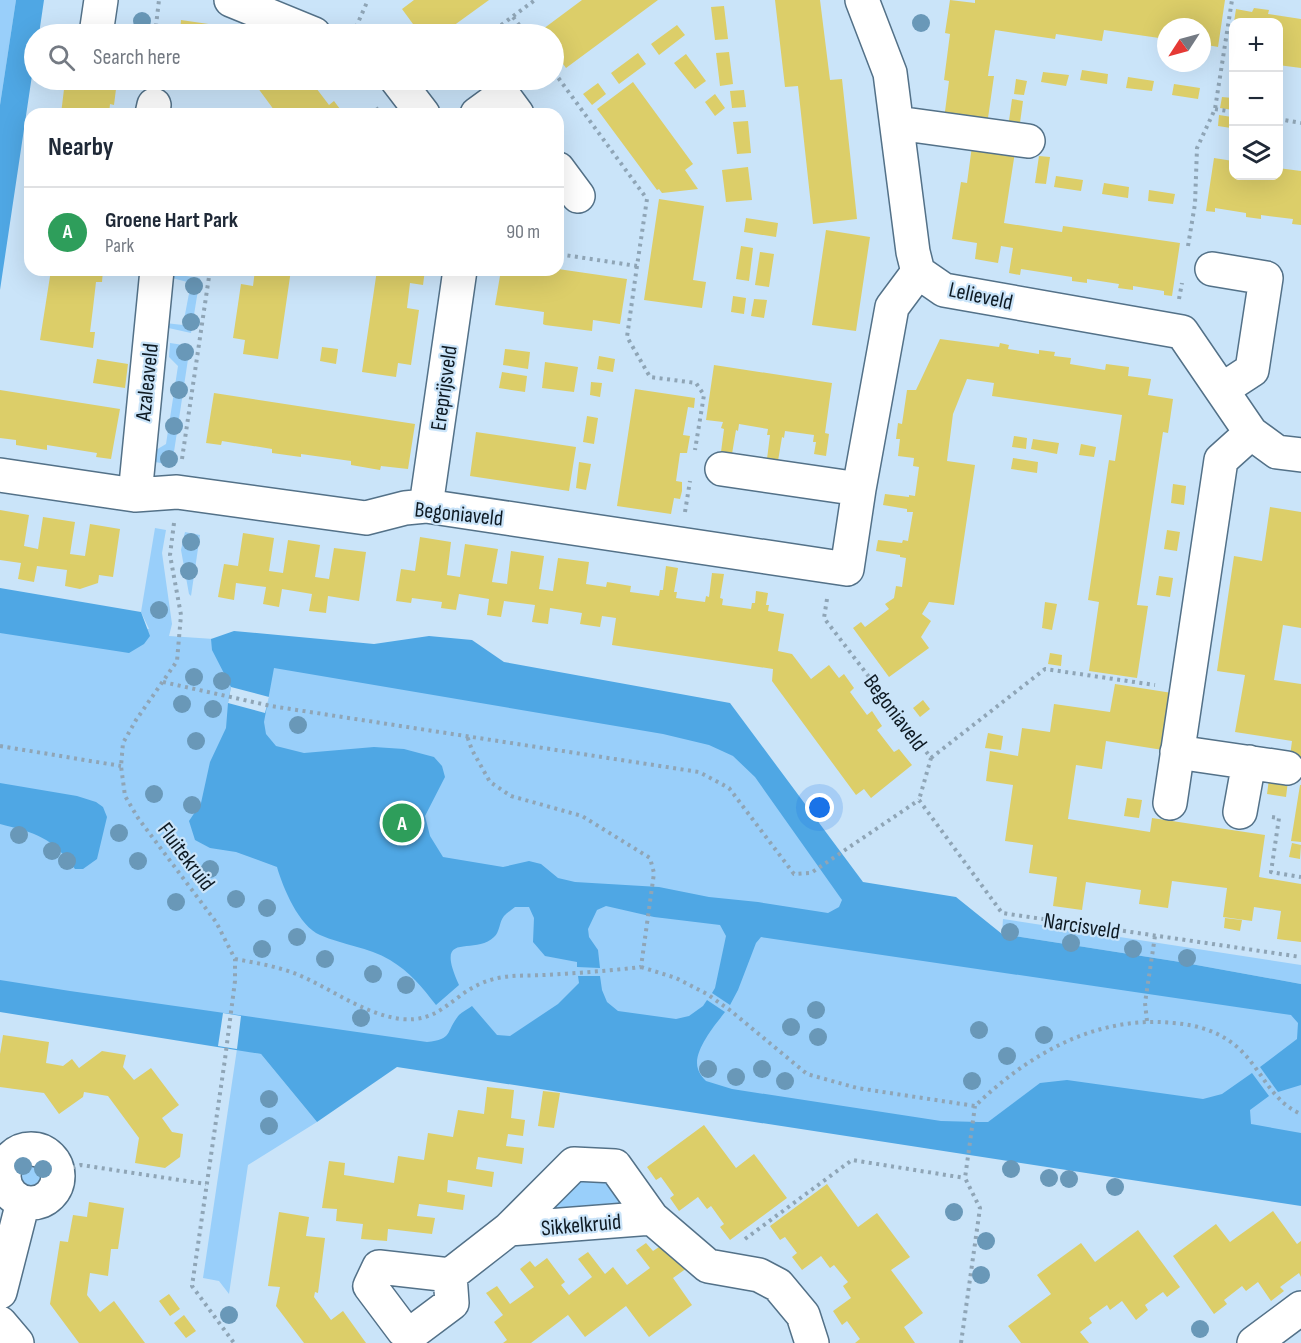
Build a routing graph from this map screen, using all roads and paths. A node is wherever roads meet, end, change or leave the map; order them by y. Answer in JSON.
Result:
{"nodes":[{"id":1,"x":101,"y":0,"type":"edge"},
{"id":2,"x":159,"y":0,"type":"edge"},
{"id":3,"x":231,"y":0,"type":"edge"},
{"id":4,"x":368,"y":0,"type":"edge"},
{"id":5,"x":535,"y":0,"type":"edge"},
{"id":6,"x":862,"y":0,"type":"edge"},
{"id":7,"x":1232,"y":0,"type":"edge"},
{"id":8,"x":513,"y":17,"type":"junction"},
{"id":9,"x":97,"y":24,"type":"edge"},
{"id":10,"x":156,"y":24,"type":"edge"},
{"id":11,"x":290,"y":24,"type":"edge"},
{"id":12,"x":357,"y":24,"type":"edge"},
{"id":13,"x":503,"y":24,"type":"edge"},
{"id":14,"x":518,"y":24,"type":"edge"},
{"id":15,"x":405,"y":90,"type":"edge"},
{"id":16,"x":418,"y":108,"type":"edge"},
{"id":17,"x":485,"y":108,"type":"edge"},
{"id":18,"x":513,"y":108,"type":"edge"},
{"id":19,"x":1215,"y":110,"type":"junction"},
{"id":20,"x":1229,"y":112,"type":"edge"},
{"id":21,"x":1283,"y":120,"type":"edge"},
{"id":22,"x":897,"y":123,"type":"junction"},
{"id":23,"x":1301,"y":123,"type":"edge"},
{"id":24,"x":1028,"y":141,"type":"dead end"},
{"id":25,"x":564,"y":177,"type":"edge"},
{"id":26,"x":578,"y":196,"type":"dead end"},
{"id":27,"x":637,"y":266,"type":"dead end"},
{"id":28,"x":1194,"y":267,"type":"junction"},
{"id":29,"x":918,"y":272,"type":"junction"},
{"id":30,"x":156,"y":276,"type":"edge"},
{"id":31,"x":459,"y":276,"type":"edge"},
{"id":32,"x":1172,"y":330,"type":"junction"},
{"id":33,"x":1222,"y":389,"type":"junction"},
{"id":34,"x":1251,"y":433,"type":"junction"},
{"id":35,"x":694,"y":452,"type":"dead end"},
{"id":36,"x":1301,"y":455,"type":"edge"},
{"id":37,"x":707,"y":472,"type":"joint"},
{"id":38,"x":0,"y":475,"type":"edge"},
{"id":39,"x":859,"y":489,"type":"junction"},
{"id":40,"x":135,"y":495,"type":"junction"},
{"id":41,"x":426,"y":506,"type":"junction"},
{"id":42,"x":680,"y":544,"type":"junction"},
{"id":43,"x":847,"y":569,"type":"junction"},
{"id":44,"x":1186,"y":690,"type":"junction"},
{"id":45,"x":467,"y":736,"type":"junction"},
{"id":46,"x":0,"y":746,"type":"edge"},
{"id":47,"x":1177,"y":752,"type":"junction"},
{"id":48,"x":931,"y":758,"type":"junction"},
{"id":49,"x":1249,"y":762,"type":"junction"},
{"id":50,"x":121,"y":766,"type":"junction"},
{"id":51,"x":1287,"y":768,"type":"dead end"},
{"id":52,"x":919,"y":800,"type":"junction"},
{"id":53,"x":1170,"y":802,"type":"dead end"},
{"id":54,"x":1240,"y":812,"type":"dead end"},
{"id":55,"x":1155,"y":936,"type":"junction"},
{"id":56,"x":1301,"y":957,"type":"edge"},
{"id":57,"x":235,"y":959,"type":"junction"},
{"id":58,"x":641,"y":967,"type":"junction"},
{"id":59,"x":1147,"y":1021,"type":"junction"},
{"id":60,"x":975,"y":1106,"type":"junction"},
{"id":61,"x":1301,"y":1114,"type":"edge"},
{"id":62,"x":58,"y":1172,"type":"junction"},
{"id":63,"x":965,"y":1178,"type":"junction"},
{"id":64,"x":206,"y":1184,"type":"junction"},
{"id":65,"x":23,"y":1202,"type":"junction"},
{"id":66,"x":652,"y":1218,"type":"junction"},
{"id":67,"x":509,"y":1229,"type":"junction"},
{"id":68,"x":708,"y":1266,"type":"junction"},
{"id":69,"x":450,"y":1275,"type":"dead end"},
{"id":70,"x":0,"y":1292,"type":"edge"},
{"id":71,"x":1301,"y":1308,"type":"edge"},
{"id":72,"x":0,"y":1323,"type":"edge"},
{"id":73,"x":17,"y":1343,"type":"edge"},
{"id":74,"x":234,"y":1343,"type":"edge"},
{"id":75,"x":812,"y":1343,"type":"edge"},
{"id":76,"x":961,"y":1343,"type":"edge"},
{"id":77,"x":1254,"y":1343,"type":"edge"}],
"edges":[{"from":1,"to":9,"type":"street"},
{"from":2,"to":10,"type":"path"},
{"from":3,"to":11,"type":"street"},
{"from":4,"to":12,"type":"path"},
{"from":5,"to":8,"type":"path"},
{"from":6,"to":22,"type":"street"},
{"from":7,"to":19,"type":"path"},
{"from":8,"to":13,"type":"path"},
{"from":8,"to":14,"type":"path"},
{"from":15,"to":16,"type":"street"},
{"from":17,"to":18,"type":"street"},
{"from":19,"to":20,"type":"path"},
{"from":19,"to":28,"type":"path"},
{"from":21,"to":23,"type":"path"},
{"from":22,"to":24,"type":"street"},
{"from":22,"to":29,"type":"street"},
{"from":25,"to":26,"type":"street"},
{"from":27,"to":35,"type":"path"},
{"from":28,"to":32,"type":"path"},
{"from":28,"to":33,"type":"street"},
{"from":29,"to":32,"type":"street","name":"Lelieveld"},
{"from":29,"to":39,"type":"street"},
{"from":30,"to":40,"type":"street","name":"Azaleaveld"},
{"from":31,"to":41,"type":"street","name":"Ereprijsveld"},
{"from":32,"to":33,"type":"street"},
{"from":33,"to":34,"type":"street"},
{"from":34,"to":36,"type":"street"},
{"from":34,"to":44,"type":"street"},
{"from":37,"to":39,"type":"street"},
{"from":37,"to":42,"type":"path"},
{"from":38,"to":40,"type":"street","name":"Begoniaveld"},
{"from":39,"to":43,"type":"street"},
{"from":40,"to":41,"type":"street","name":"Begoniaveld"},
{"from":41,"to":42,"type":"street","name":"Begoniaveld"},
{"from":42,"to":43,"type":"street","name":"Begoniaveld"},
{"from":43,"to":48,"type":"path","name":"Begoniaveld"},
{"from":44,"to":47,"type":"street"},
{"from":44,"to":48,"type":"path"},
{"from":45,"to":50,"type":"path","name":"Fluitekruid"},
{"from":45,"to":52,"type":"path"},
{"from":45,"to":58,"type":"path"},
{"from":46,"to":50,"type":"path"},
{"from":47,"to":49,"type":"street"},
{"from":47,"to":53,"type":"street"},
{"from":48,"to":52,"type":"path","name":"Begoniaveld"},
{"from":49,"to":51,"type":"street"},
{"from":49,"to":54,"type":"street"},
{"from":50,"to":57,"type":"path","name":"Fluitekruid"},
{"from":52,"to":55,"type":"path","name":"Narcisveld"},
{"from":55,"to":56,"type":"path","name":"Narcisveld"},
{"from":55,"to":59,"type":"path"},
{"from":57,"to":58,"type":"path"},
{"from":57,"to":64,"type":"path"},
{"from":58,"to":60,"type":"path"},
{"from":59,"to":60,"type":"path"},
{"from":59,"to":61,"type":"path"},
{"from":60,"to":63,"type":"path"},
{"from":62,"to":64,"type":"path"},
{"from":62,"to":65,"type":"street"},
{"from":62,"to":65,"type":"street"},
{"from":63,"to":68,"type":"path"},
{"from":63,"to":76,"type":"path"},
{"from":64,"to":74,"type":"path"},
{"from":65,"to":70,"type":"street"},
{"from":66,"to":67,"type":"street","name":"Sikkelkruid"},
{"from":66,"to":67,"type":"street","name":"Sikkelkruid"},
{"from":66,"to":68,"type":"street","name":"Sikkelkruid"},
{"from":67,"to":69,"type":"street","name":"Sikkelkruid"},
{"from":68,"to":75,"type":"street"},
{"from":71,"to":77,"type":"street"},
{"from":72,"to":73,"type":"street"}]}
